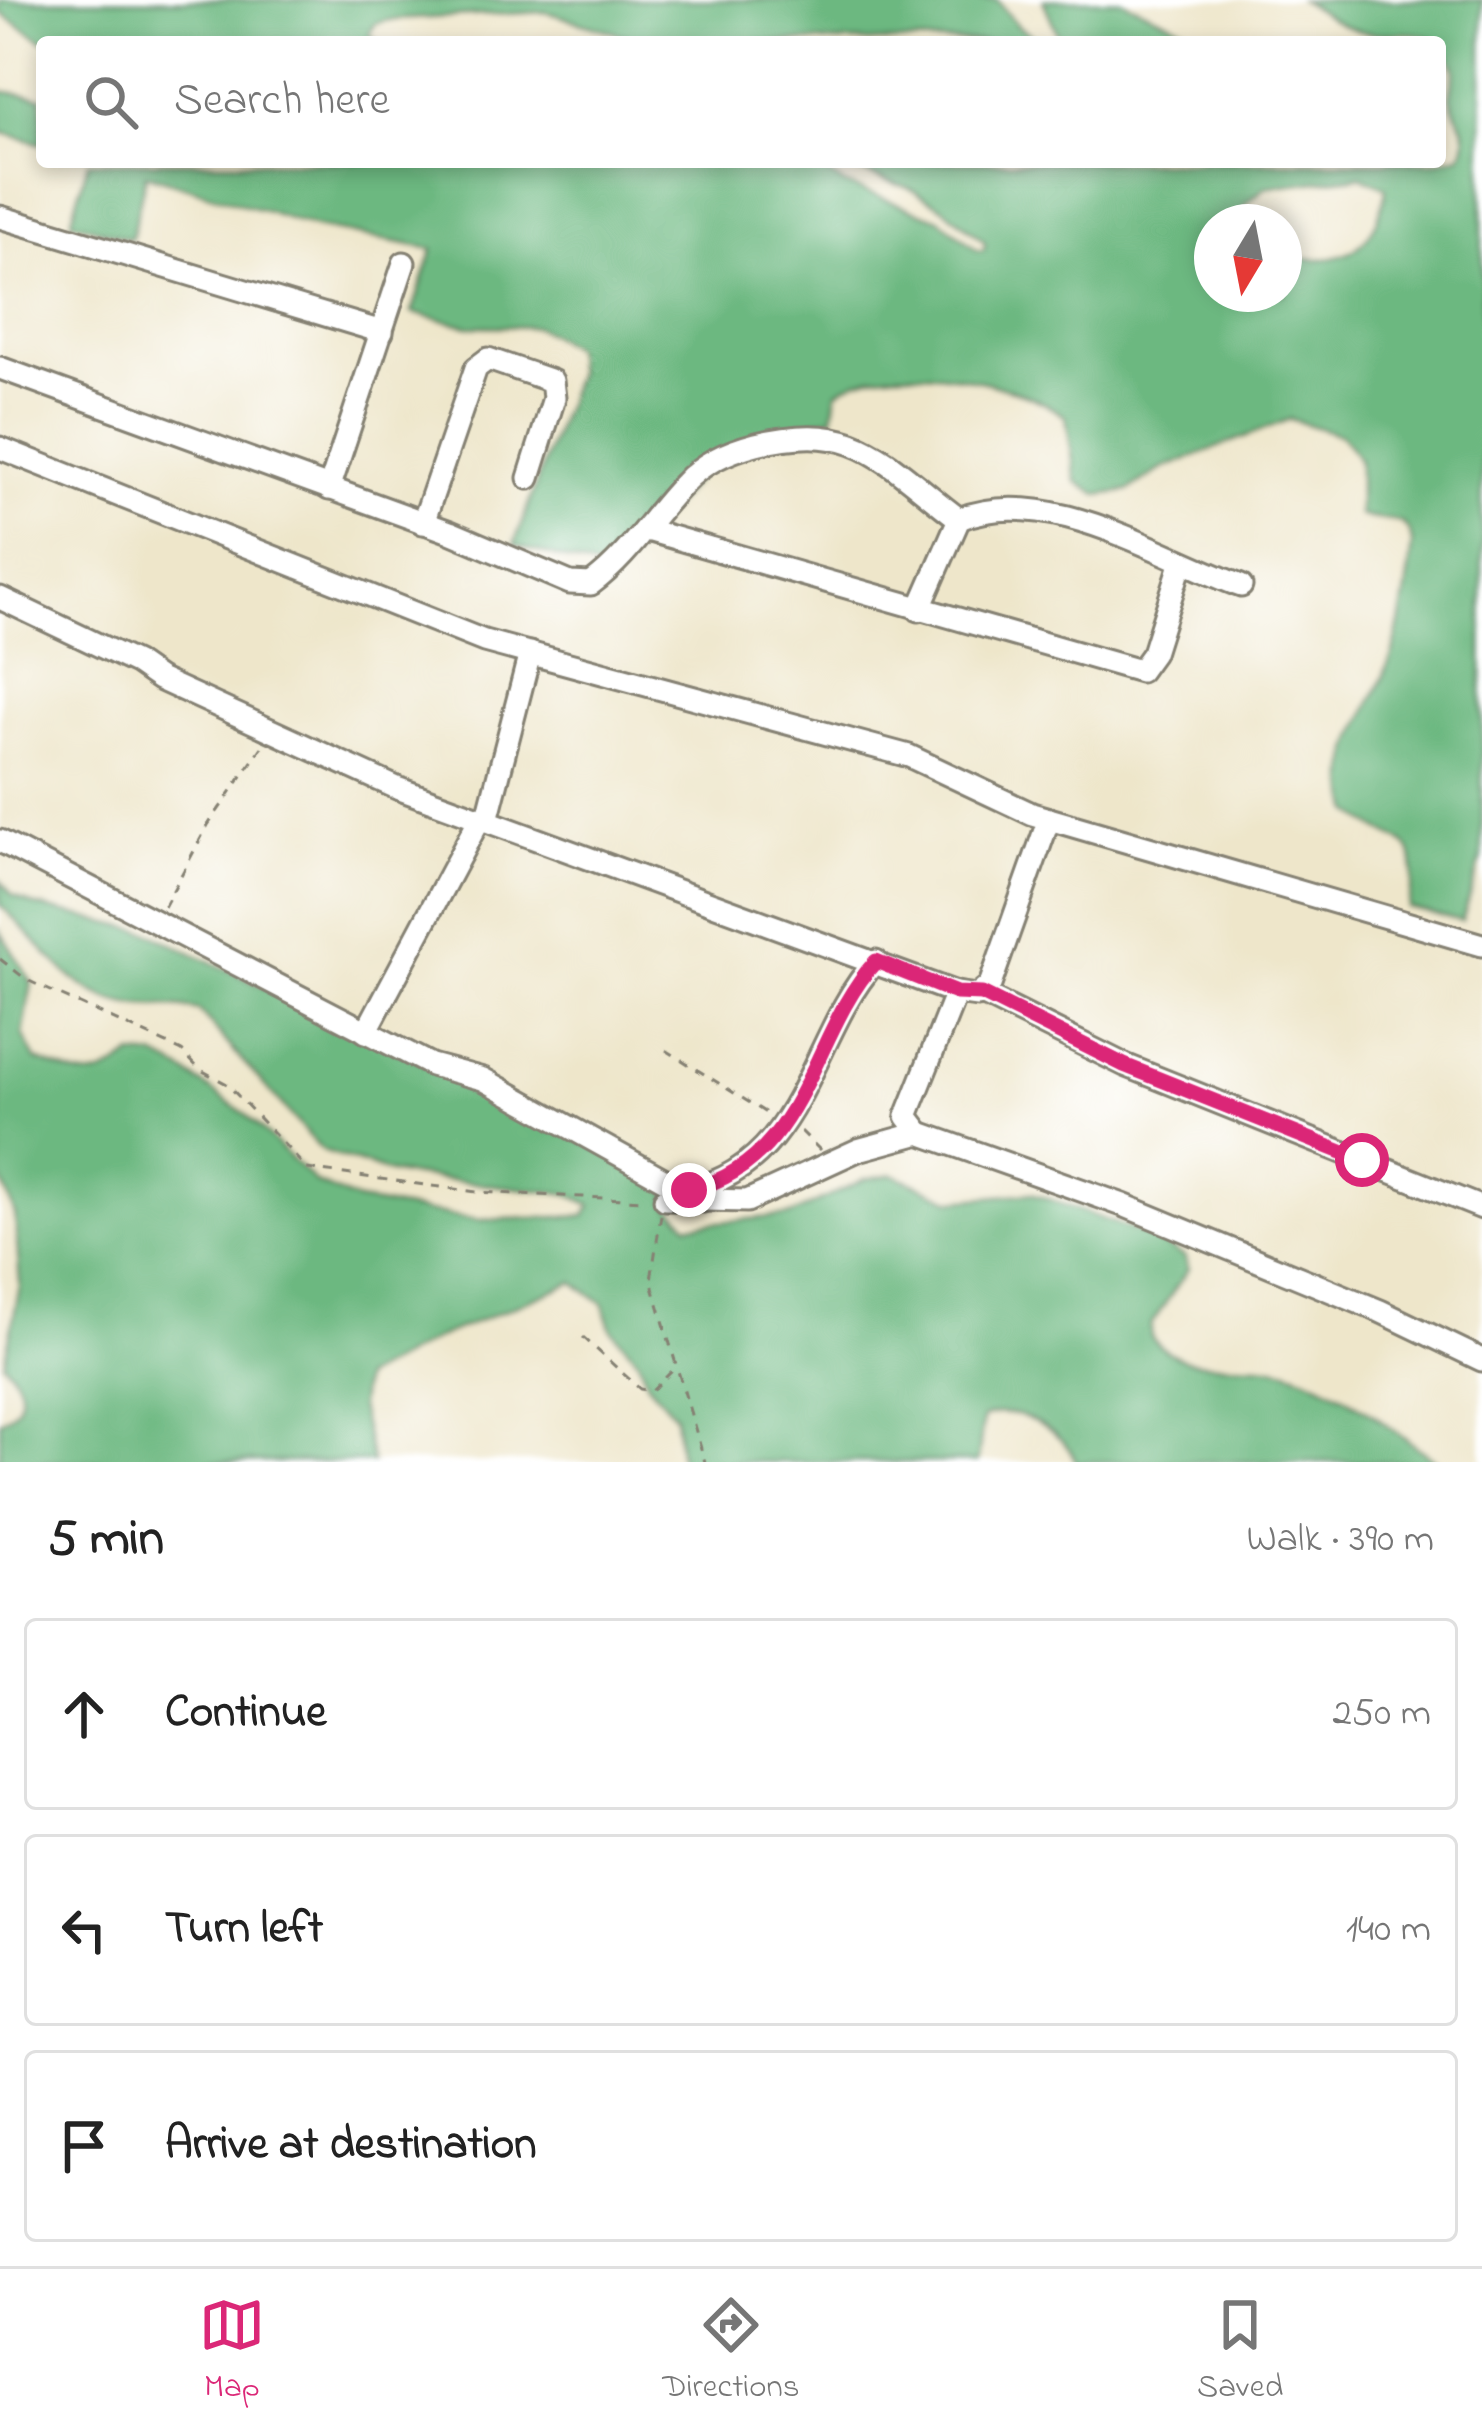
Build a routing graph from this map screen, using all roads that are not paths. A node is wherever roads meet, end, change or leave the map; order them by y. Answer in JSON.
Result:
{"nodes":[{"id":1,"x":0,"y":218,"type":"edge"},
{"id":2,"x":404,"y":263,"type":"dead end"},
{"id":3,"x":382,"y":332,"type":"junction"},
{"id":4,"x":0,"y":368,"type":"edge"},
{"id":5,"x":0,"y":448,"type":"edge"},
{"id":6,"x":530,"y":478,"type":"dead end"},
{"id":7,"x":329,"y":489,"type":"junction"},
{"id":8,"x":959,"y":519,"type":"junction"},
{"id":9,"x":423,"y":523,"type":"junction"},
{"id":10,"x":647,"y":530,"type":"junction"},
{"id":11,"x":1181,"y":564,"type":"junction"},
{"id":12,"x":1240,"y":586,"type":"dead end"},
{"id":13,"x":0,"y":598,"type":"edge"},
{"id":14,"x":919,"y":610,"type":"junction"},
{"id":15,"x":530,"y":653,"type":"junction"},
{"id":16,"x":484,"y":819,"type":"junction"},
{"id":17,"x":1049,"y":819,"type":"junction"},
{"id":18,"x":0,"y":842,"type":"edge"},
{"id":19,"x":1482,"y":945,"type":"edge"},
{"id":20,"x":876,"y":961,"type":"junction"},
{"id":21,"x":956,"y":993,"type":"junction"},
{"id":22,"x":982,"y":994,"type":"junction"},
{"id":23,"x":366,"y":1032,"type":"junction"},
{"id":24,"x":920,"y":1133,"type":"junction"},
{"id":25,"x":689,"y":1190,"type":"junction"},
{"id":26,"x":664,"y":1199,"type":"road end"},
{"id":27,"x":709,"y":1204,"type":"junction"},
{"id":28,"x":1482,"y":1208,"type":"edge"},
{"id":29,"x":1482,"y":1360,"type":"edge"}],
"edges":[{"from":1,"to":3,"type":"street"},
{"from":2,"to":3,"type":"street"},
{"from":3,"to":7,"type":"street"},
{"from":4,"to":7,"type":"street"},
{"from":5,"to":15,"type":"street"},
{"from":6,"to":9,"type":"street"},
{"from":7,"to":9,"type":"street"},
{"from":8,"to":10,"type":"street"},
{"from":8,"to":11,"type":"street"},
{"from":8,"to":14,"type":"street"},
{"from":9,"to":10,"type":"street"},
{"from":10,"to":14,"type":"street"},
{"from":11,"to":12,"type":"street"},
{"from":11,"to":14,"type":"street"},
{"from":13,"to":16,"type":"street"},
{"from":15,"to":16,"type":"street"},
{"from":15,"to":17,"type":"street"},
{"from":16,"to":20,"type":"street"},
{"from":16,"to":23,"type":"street"},
{"from":17,"to":19,"type":"street"},
{"from":17,"to":22,"type":"street"},
{"from":18,"to":23,"type":"street"},
{"from":20,"to":21,"type":"street"},
{"from":20,"to":25,"type":"street"},
{"from":21,"to":22,"type":"street"},
{"from":21,"to":24,"type":"street"},
{"from":22,"to":28,"type":"street"},
{"from":23,"to":25,"type":"street"},
{"from":24,"to":27,"type":"street"},
{"from":24,"to":29,"type":"street"},
{"from":25,"to":27,"type":"street"},
{"from":26,"to":27,"type":"street"}]}
